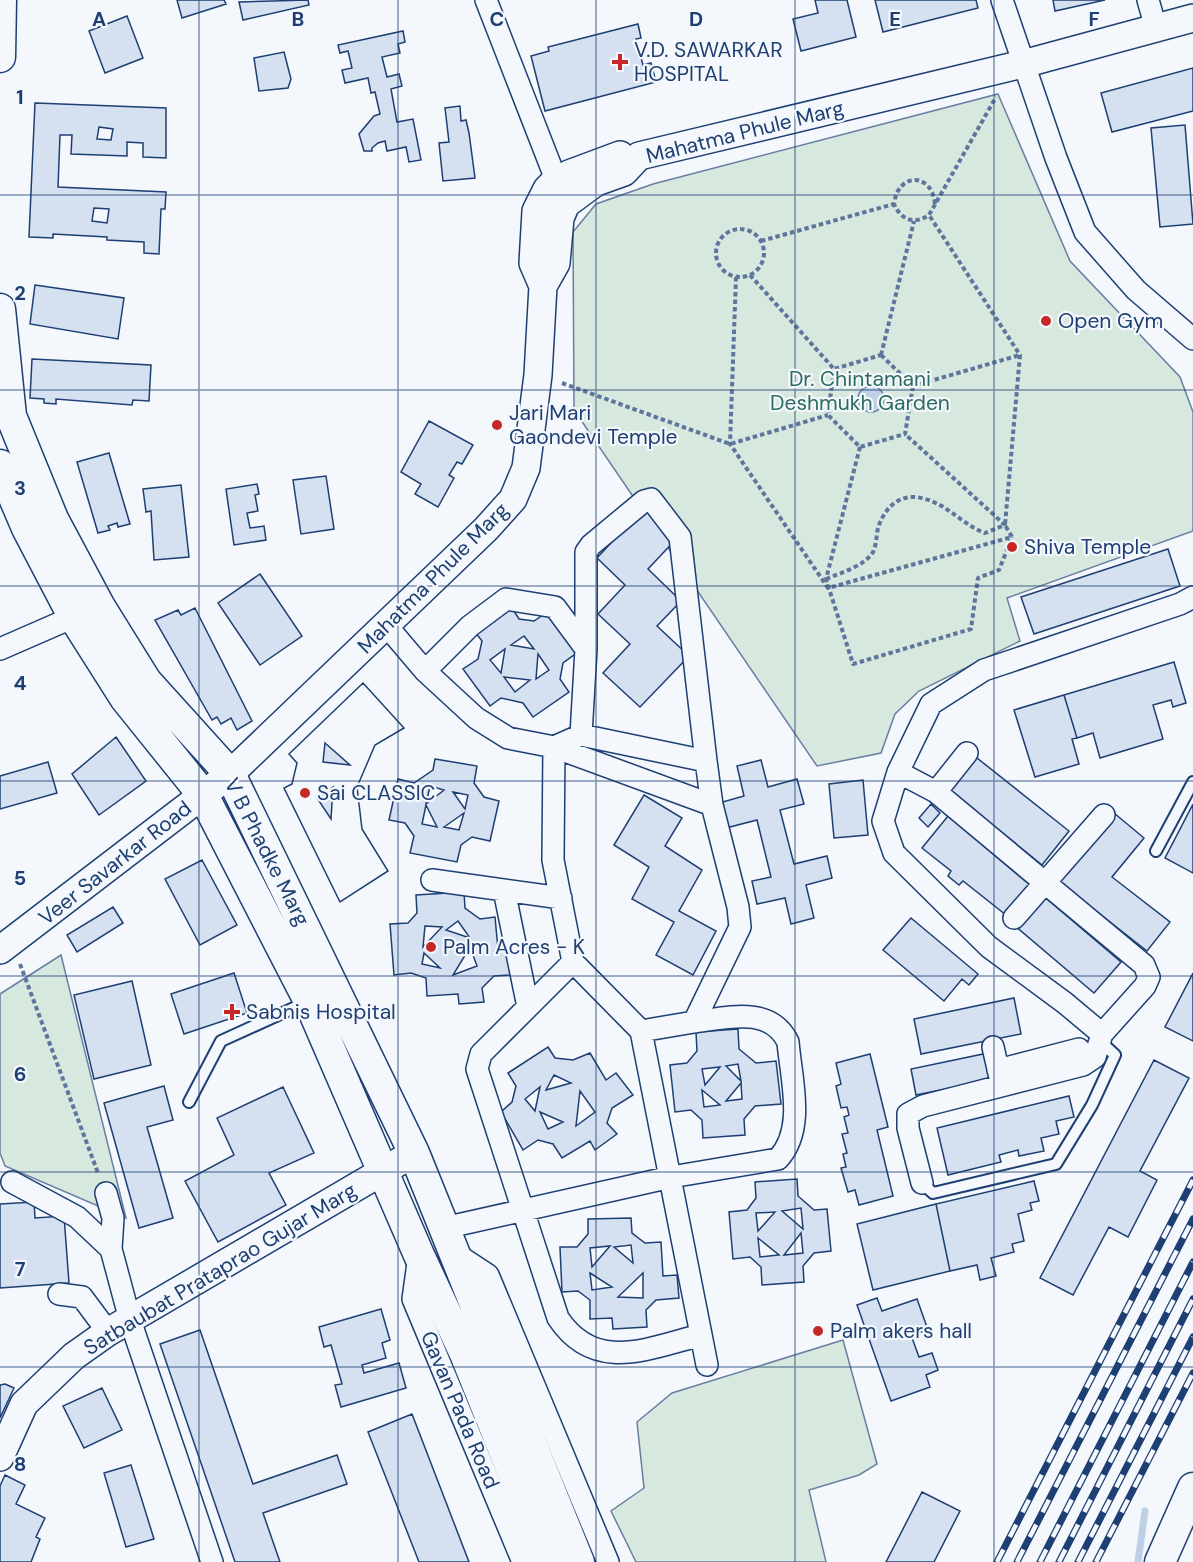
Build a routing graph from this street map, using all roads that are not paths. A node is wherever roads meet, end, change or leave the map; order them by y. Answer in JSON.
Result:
{"nodes":[{"id":1,"x":1,"y":0,"type":"edge"},
{"id":2,"x":486,"y":0,"type":"edge"},
{"id":3,"x":1002,"y":0,"type":"edge"},
{"id":4,"x":1148,"y":0,"type":"edge"},
{"id":5,"x":1193,"y":18,"type":"edge"},
{"id":6,"x":1156,"y":28,"type":"junction"},
{"id":7,"x":0,"y":29,"type":"edge"},
{"id":8,"x":0,"y":57,"type":"edge"},
{"id":9,"x":1023,"y":64,"type":"junction"},
{"id":10,"x":560,"y":193,"type":"junction"},
{"id":11,"x":0,"y":309,"type":"edge"},
{"id":12,"x":1193,"y":339,"type":"edge"},
{"id":13,"x":0,"y":465,"type":"edge"},
{"id":14,"x":64,"y":571,"type":"junction"},
{"id":15,"x":1193,"y":597,"type":"edge"},
{"id":16,"x":87,"y":611,"type":"junction"},
{"id":17,"x":386,"y":625,"type":"junction"},
{"id":18,"x":0,"y":649,"type":"edge"},
{"id":19,"x":586,"y":649,"type":"junction"},
{"id":20,"x":425,"y":671,"type":"junction"},
{"id":21,"x":581,"y":735,"type":"junction"},
{"id":22,"x":554,"y":747,"type":"junction"},
{"id":23,"x":966,"y":753,"type":"dead end"},
{"id":24,"x":706,"y":761,"type":"junction"},
{"id":25,"x":898,"y":772,"type":"junction"},
{"id":26,"x":230,"y":774,"type":"junction"},
{"id":27,"x":1193,"y":782,"type":"edge"},
{"id":28,"x":936,"y":792,"type":"junction"},
{"id":29,"x":203,"y":795,"type":"junction"},
{"id":30,"x":712,"y":805,"type":"junction"},
{"id":31,"x":1104,"y":815,"type":"dead end"},
{"id":32,"x":1156,"y":851,"type":"dead end"},
{"id":33,"x":432,"y":880,"type":"dead end"},
{"id":34,"x":1044,"y":884,"type":"junction"},
{"id":35,"x":504,"y":890,"type":"junction"},
{"id":36,"x":561,"y":898,"type":"junction"},
{"id":37,"x":1014,"y":918,"type":"dead end"},
{"id":38,"x":7,"y":945,"type":"edge"},
{"id":39,"x":573,"y":962,"type":"junction"},
{"id":40,"x":309,"y":1001,"type":"junction"},
{"id":41,"x":528,"y":1007,"type":"junction"},
{"id":42,"x":694,"y":1022,"type":"junction"},
{"id":43,"x":1073,"y":1027,"type":"dead end"},
{"id":44,"x":641,"y":1031,"type":"junction"},
{"id":45,"x":1102,"y":1039,"type":"junction"},
{"id":46,"x":993,"y":1047,"type":"dead end"},
{"id":47,"x":1081,"y":1057,"type":"junction"},
{"id":48,"x":1000,"y":1078,"type":"junction"},
{"id":49,"x":189,"y":1102,"type":"dead end"},
{"id":50,"x":414,"y":1153,"type":"junction"},
{"id":51,"x":384,"y":1172,"type":"junction"},
{"id":52,"x":671,"y":1178,"type":"junction"},
{"id":53,"x":12,"y":1182,"type":"dead end"},
{"id":54,"x":922,"y":1183,"type":"joint"},
{"id":55,"x":106,"y":1193,"type":"road end"},
{"id":56,"x":523,"y":1211,"type":"junction"},
{"id":57,"x":448,"y":1240,"type":"junction"},
{"id":58,"x":111,"y":1249,"type":"junction"},
{"id":59,"x":419,"y":1255,"type":"junction"},
{"id":60,"x":59,"y":1294,"type":"dead end"},
{"id":61,"x":119,"y":1326,"type":"junction"},
{"id":62,"x":701,"y":1335,"type":"junction"},
{"id":63,"x":478,"y":1351,"type":"junction"},
{"id":64,"x":707,"y":1365,"type":"dead end"},
{"id":65,"x":0,"y":1457,"type":"edge"},
{"id":66,"x":1193,"y":1488,"type":"edge"},
{"id":67,"x":1193,"y":1537,"type":"edge"},
{"id":68,"x":213,"y":1562,"type":"edge"},
{"id":69,"x":524,"y":1562,"type":"edge"},
{"id":70,"x":549,"y":1562,"type":"edge"},
{"id":71,"x":579,"y":1562,"type":"edge"},
{"id":72,"x":608,"y":1562,"type":"edge"},
{"id":73,"x":1160,"y":1562,"type":"edge"},
{"id":74,"x":1182,"y":1562,"type":"edge"}],
"edges":[{"from":1,"to":7,"type":"main road"},
{"from":2,"to":10,"type":"street"},
{"from":3,"to":9,"type":"street"},
{"from":4,"to":6,"type":"street"},
{"from":5,"to":6,"type":"street","name":"Mahatma Phule Marg"},
{"from":6,"to":9,"type":"street","name":"Mahatma Phule Marg"},
{"from":7,"to":8,"type":"main road"},
{"from":9,"to":10,"type":"street","name":"Mahatma Phule Marg"},
{"from":9,"to":12,"type":"street"},
{"from":10,"to":17,"type":"street","name":"Mahatma Phule Marg"},
{"from":11,"to":14,"type":"main road","name":"V B Phadke Marg"},
{"from":13,"to":14,"type":"main road","name":"V B Phadke Marg"},
{"from":14,"to":16,"type":"main road","name":"V B Phadke Marg"},
{"from":15,"to":25,"type":"street"},
{"from":16,"to":18,"type":"street"},
{"from":16,"to":26,"type":"main road","name":"V B Phadke Marg"},
{"from":16,"to":29,"type":"main road","name":"V B Phadke Marg"},
{"from":17,"to":20,"type":"street"},
{"from":17,"to":26,"type":"street","name":"Mahatma Phule Marg"},
{"from":19,"to":20,"type":"street"},
{"from":19,"to":21,"type":"street"},
{"from":19,"to":24,"type":"street"},
{"from":20,"to":22,"type":"street"},
{"from":21,"to":22,"type":"street"},
{"from":21,"to":24,"type":"street"},
{"from":22,"to":30,"type":"street"},
{"from":22,"to":36,"type":"street"},
{"from":23,"to":28,"type":"street"},
{"from":24,"to":30,"type":"street"},
{"from":25,"to":28,"type":"street"},
{"from":25,"to":45,"type":"street"},
{"from":26,"to":29,"type":"street","name":"Veer Savarkar Road"},
{"from":26,"to":50,"type":"main road","name":"V B Phadke Marg"},
{"from":27,"to":32,"type":"lane"},
{"from":28,"to":34,"type":"street"},
{"from":29,"to":38,"type":"street","name":"Veer Savarkar Road"},
{"from":29,"to":40,"type":"main road","name":"V B Phadke Marg"},
{"from":30,"to":42,"type":"street"},
{"from":31,"to":34,"type":"street"},
{"from":33,"to":35,"type":"street"},
{"from":34,"to":37,"type":"street"},
{"from":34,"to":45,"type":"street"},
{"from":35,"to":36,"type":"street"},
{"from":35,"to":41,"type":"street"},
{"from":36,"to":39,"type":"street"},
{"from":39,"to":41,"type":"street"},
{"from":39,"to":44,"type":"street"},
{"from":40,"to":49,"type":"lane"},
{"from":40,"to":51,"type":"main road","name":"V B Phadke Marg"},
{"from":41,"to":56,"type":"street"},
{"from":42,"to":44,"type":"street"},
{"from":42,"to":52,"type":"street"},
{"from":43,"to":47,"type":"street"},
{"from":44,"to":52,"type":"street"},
{"from":45,"to":47,"type":"street"},
{"from":45,"to":54,"type":"lane"},
{"from":46,"to":48,"type":"street"},
{"from":47,"to":48,"type":"street"},
{"from":48,"to":54,"type":"street"},
{"from":50,"to":51,"type":"street","name":"Satbaubat Prataprao Gujar Marg"},
{"from":50,"to":57,"type":"main road","name":"V B Phadke Marg"},
{"from":51,"to":59,"type":"main road","name":"V B Phadke Marg"},
{"from":51,"to":61,"type":"street","name":"Satbaubat Prataprao Gujar Marg"},
{"from":52,"to":56,"type":"street"},
{"from":52,"to":62,"type":"street"},
{"from":53,"to":58,"type":"street"},
{"from":55,"to":58,"type":"street"},
{"from":56,"to":57,"type":"street"},
{"from":56,"to":62,"type":"street"},
{"from":57,"to":63,"type":"main road","name":"V B Phadke Marg"},
{"from":57,"to":72,"type":"street"},
{"from":58,"to":61,"type":"street"},
{"from":59,"to":63,"type":"main road","name":"V B Phadke Marg"},
{"from":59,"to":69,"type":"street","name":"Gavan Pada Road"},
{"from":60,"to":61,"type":"street"},
{"from":61,"to":65,"type":"street","name":"Satbaubat Prataprao Gujar Marg"},
{"from":61,"to":68,"type":"street"},
{"from":62,"to":64,"type":"street"},
{"from":63,"to":70,"type":"main road"},
{"from":63,"to":71,"type":"main road"},
{"from":66,"to":73,"type":"main road"},
{"from":67,"to":74,"type":"main road"}]}
